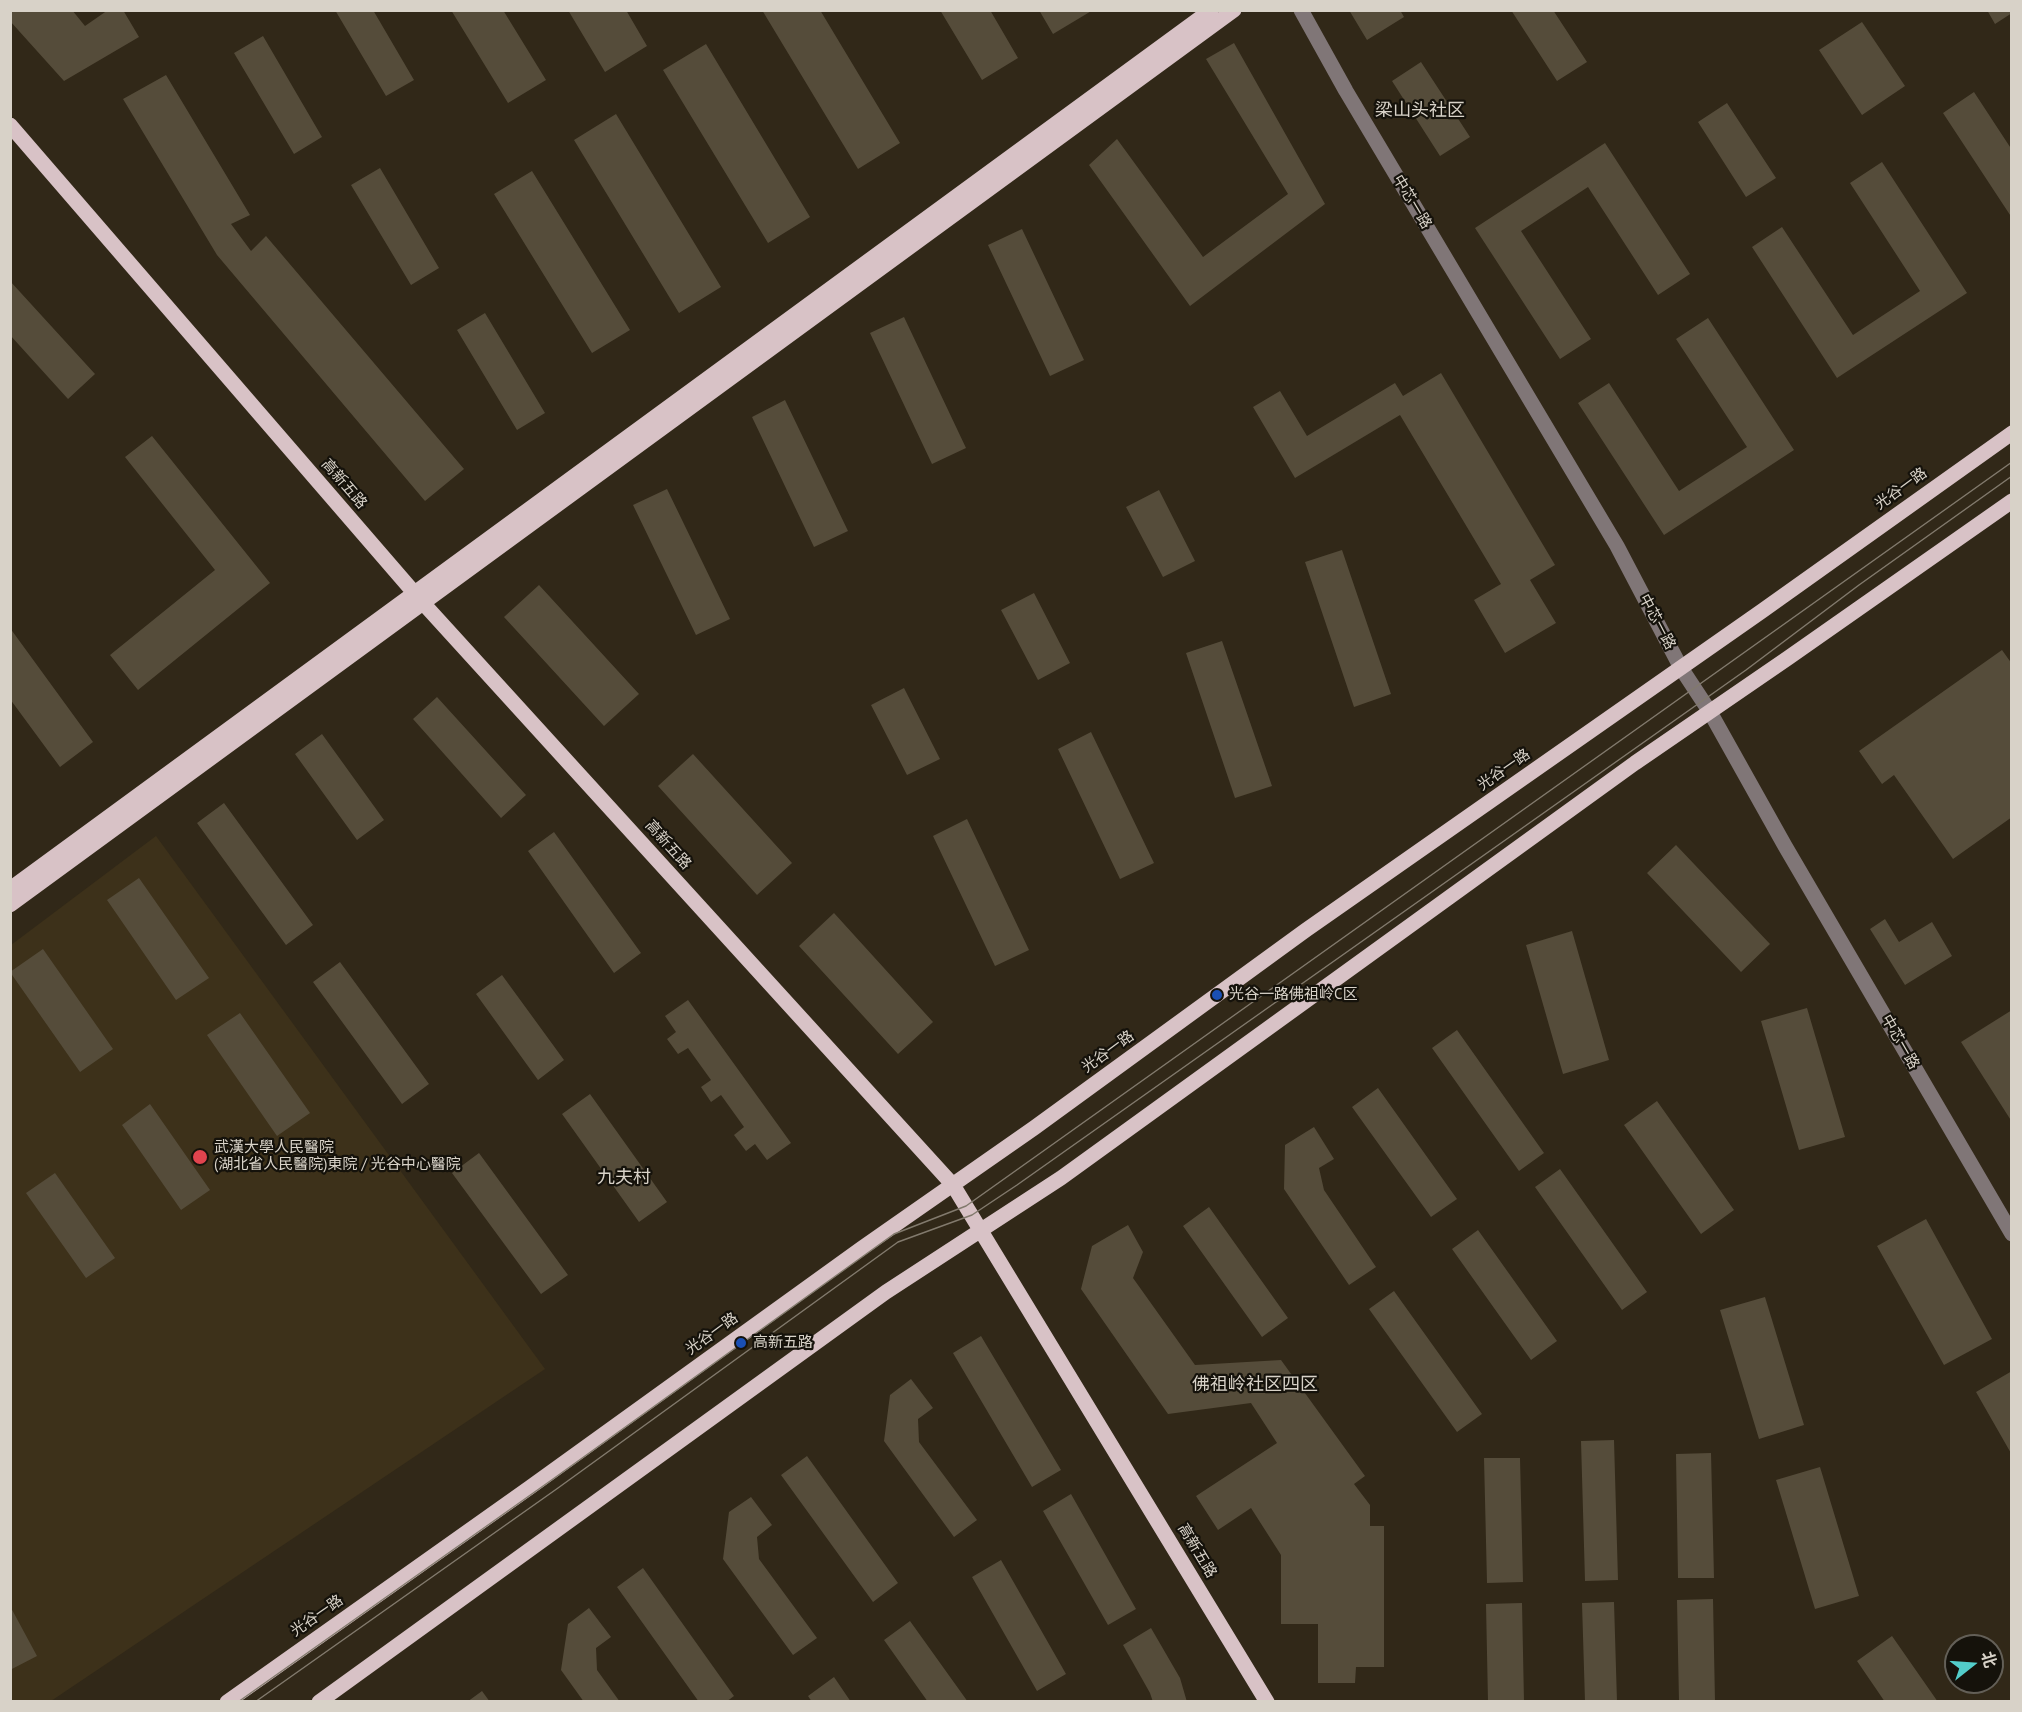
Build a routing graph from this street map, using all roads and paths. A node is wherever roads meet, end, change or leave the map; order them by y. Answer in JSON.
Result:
{"nodes":[{"id":1,"x":1211,"y":10,"type":"edge"},
{"id":2,"x":1234,"y":10,"type":"edge"},
{"id":3,"x":1300,"y":10,"type":"edge"},
{"id":4,"x":10,"y":125,"type":"edge"},
{"id":5,"x":2012,"y":433,"type":"edge"},
{"id":6,"x":2012,"y":501,"type":"edge"},
{"id":7,"x":419,"y":598,"type":"junction"},
{"id":8,"x":1681,"y":668,"type":"junction"},
{"id":9,"x":1710,"y":712,"type":"junction"},
{"id":10,"x":10,"y":889,"type":"edge"},
{"id":11,"x":10,"y":905,"type":"edge"},
{"id":12,"x":953,"y":1185,"type":"junction"},
{"id":13,"x":981,"y":1230,"type":"junction"},
{"id":14,"x":2012,"y":1234,"type":"edge"},
{"id":15,"x":227,"y":1701,"type":"edge"},
{"id":16,"x":319,"y":1701,"type":"edge"},
{"id":17,"x":1267,"y":1701,"type":"edge"}],
"edges":[{"from":1,"to":7,"type":"main road"},
{"from":2,"to":7,"type":"main road"},
{"from":3,"to":8,"type":"street","name":"中芯一路"},
{"from":4,"to":7,"type":"main road","name":"高新五路"},
{"from":5,"to":8,"type":"main road","name":"光谷一路"},
{"from":6,"to":9,"type":"main road"},
{"from":7,"to":10,"type":"main road"},
{"from":7,"to":11,"type":"main road"},
{"from":7,"to":12,"type":"main road","name":"高新五路"},
{"from":8,"to":9,"type":"street","name":"中芯一路"},
{"from":8,"to":12,"type":"main road","name":"光谷一路"},
{"from":9,"to":13,"type":"main road"},
{"from":9,"to":14,"type":"street","name":"中芯一路"},
{"from":12,"to":13,"type":"main road","name":"高新五路"},
{"from":12,"to":15,"type":"main road","name":"光谷一路"},
{"from":13,"to":16,"type":"main road"},
{"from":13,"to":17,"type":"main road","name":"高新五路"}]}
